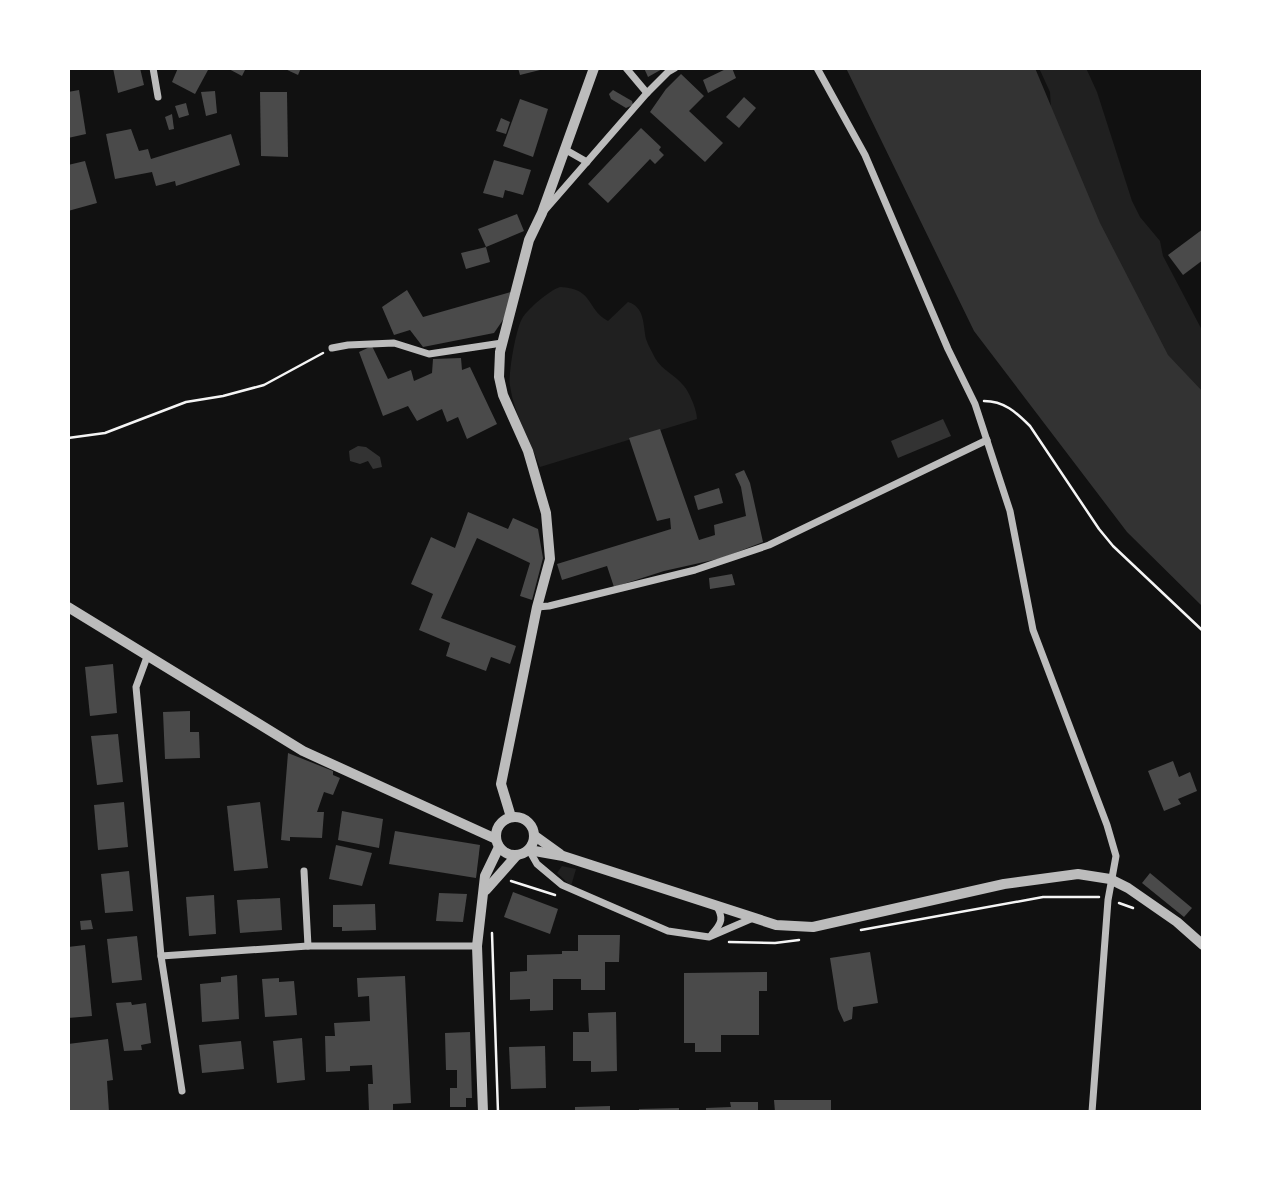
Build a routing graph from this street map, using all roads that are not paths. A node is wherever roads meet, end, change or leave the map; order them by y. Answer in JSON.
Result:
{"nodes":[{"id":1,"x":153,"y":68,"type":"edge"},
{"id":2,"x":594,"y":68,"type":"edge"},
{"id":3,"x":626,"y":68,"type":"edge"},
{"id":4,"x":675,"y":68,"type":"edge"},
{"id":5,"x":817,"y":68,"type":"edge"},
{"id":6,"x":647,"y":93,"type":"junction"},
{"id":7,"x":158,"y":97,"type":"dead end"},
{"id":8,"x":566,"y":150,"type":"junction"},
{"id":9,"x":587,"y":162,"type":"junction"},
{"id":10,"x":542,"y":213,"type":"junction"},
{"id":11,"x":502,"y":343,"type":"junction"},
{"id":12,"x":332,"y":348,"type":"road end"},
{"id":13,"x":987,"y":440,"type":"junction"},
{"id":14,"x":68,"y":607,"type":"edge"},
{"id":15,"x":537,"y":607,"type":"junction"},
{"id":16,"x":147,"y":657,"type":"junction"},
{"id":17,"x":512,"y":817,"type":"junction"},
{"id":18,"x":535,"y":836,"type":"junction"},
{"id":19,"x":497,"y":843,"type":"junction"},
{"id":20,"x":529,"y":850,"type":"junction"},
{"id":21,"x":517,"y":855,"type":"junction"},
{"id":22,"x":563,"y":856,"type":"junction"},
{"id":23,"x":304,"y":871,"type":"dead end"},
{"id":24,"x":1110,"y":879,"type":"junction"},
{"id":25,"x":485,"y":890,"type":"junction"},
{"id":26,"x":716,"y":905,"type":"junction"},
{"id":27,"x":753,"y":918,"type":"junction"},
{"id":28,"x":709,"y":937,"type":"junction"},
{"id":29,"x":1203,"y":944,"type":"edge"},
{"id":30,"x":308,"y":946,"type":"junction"},
{"id":31,"x":477,"y":946,"type":"junction"},
{"id":32,"x":161,"y":956,"type":"junction"},
{"id":33,"x":182,"y":1091,"type":"dead end"},
{"id":34,"x":483,"y":1112,"type":"edge"},
{"id":35,"x":1092,"y":1112,"type":"edge"}],
"edges":[{"from":1,"to":7,"type":"street"},
{"from":2,"to":8,"type":"street"},
{"from":3,"to":6,"type":"street"},
{"from":4,"to":6,"type":"street"},
{"from":5,"to":13,"type":"street"},
{"from":6,"to":9,"type":"street"},
{"from":8,"to":9,"type":"street"},
{"from":8,"to":10,"type":"street"},
{"from":9,"to":10,"type":"street"},
{"from":10,"to":11,"type":"street"},
{"from":11,"to":12,"type":"street"},
{"from":11,"to":15,"type":"street"},
{"from":13,"to":15,"type":"street"},
{"from":13,"to":24,"type":"street"},
{"from":14,"to":16,"type":"street"},
{"from":15,"to":17,"type":"street"},
{"from":16,"to":19,"type":"street"},
{"from":16,"to":32,"type":"street"},
{"from":17,"to":18,"type":"street"},
{"from":17,"to":19,"type":"street"},
{"from":18,"to":20,"type":"street"},
{"from":18,"to":22,"type":"street"},
{"from":19,"to":21,"type":"street"},
{"from":19,"to":25,"type":"street"},
{"from":20,"to":21,"type":"street"},
{"from":20,"to":22,"type":"street"},
{"from":20,"to":28,"type":"street"},
{"from":21,"to":25,"type":"street"},
{"from":22,"to":26,"type":"street"},
{"from":23,"to":30,"type":"street"},
{"from":24,"to":27,"type":"street"},
{"from":24,"to":29,"type":"street"},
{"from":24,"to":35,"type":"street"},
{"from":25,"to":31,"type":"street"},
{"from":26,"to":27,"type":"street"},
{"from":26,"to":28,"type":"street"},
{"from":27,"to":28,"type":"street"},
{"from":30,"to":31,"type":"street"},
{"from":30,"to":32,"type":"street"},
{"from":31,"to":34,"type":"street"},
{"from":32,"to":33,"type":"street"}]}
